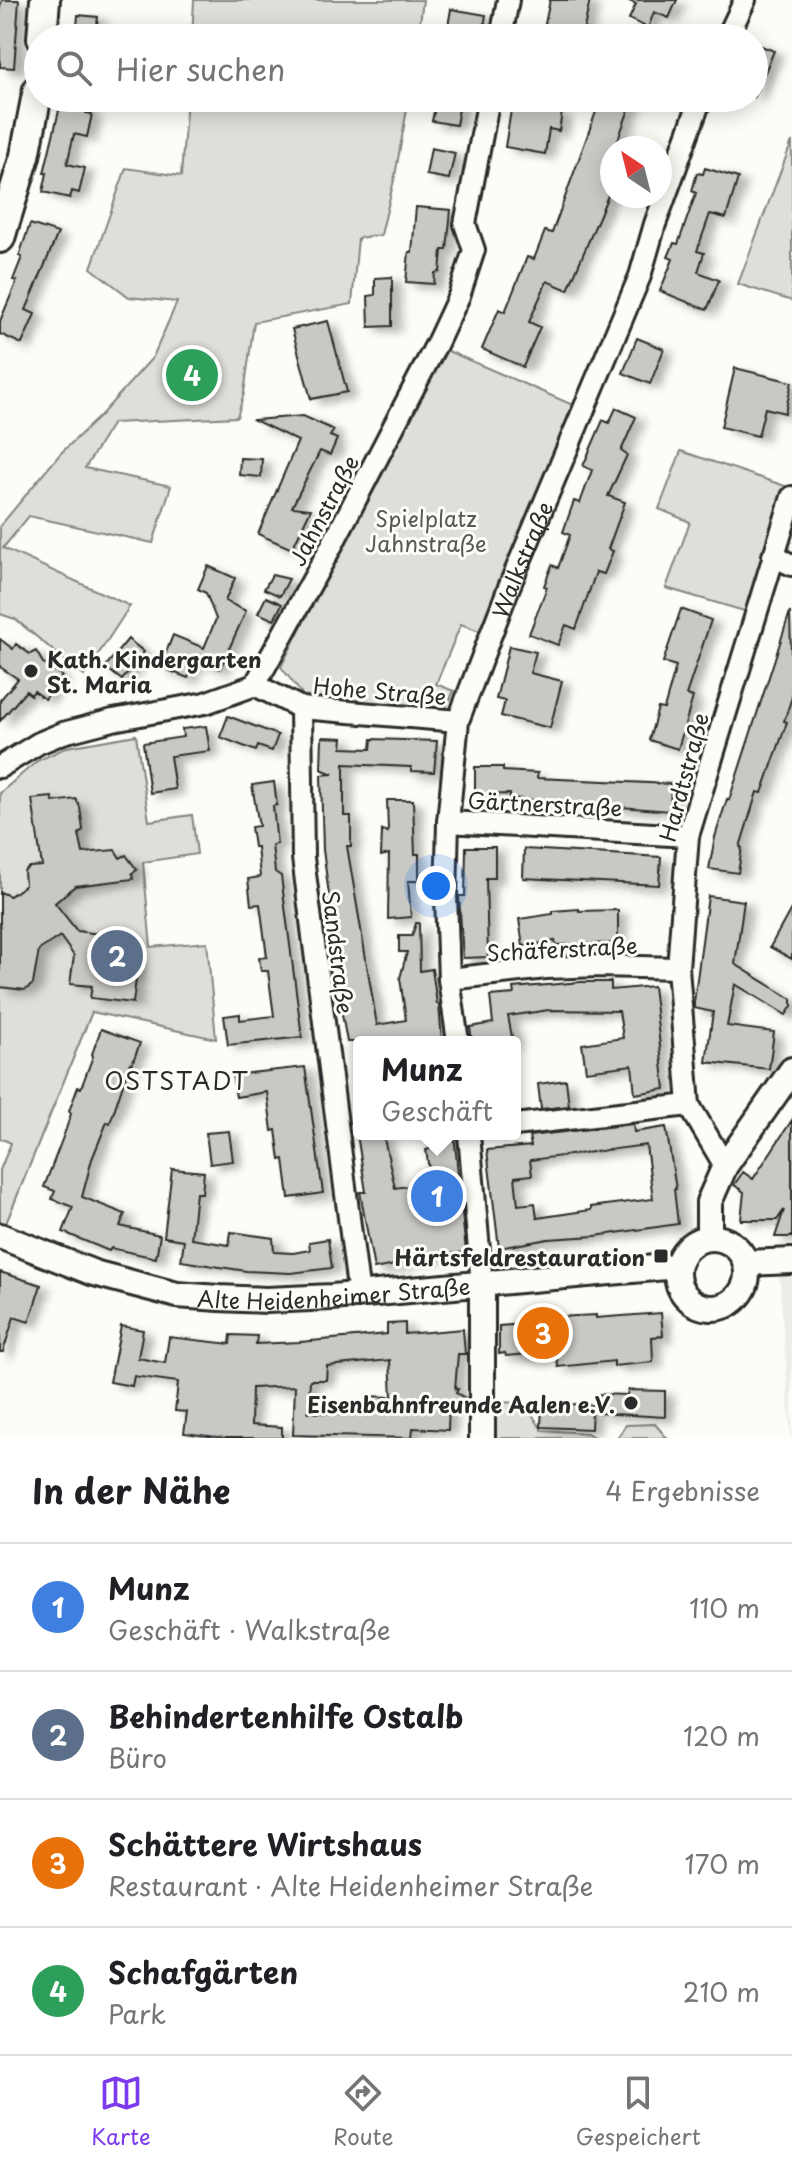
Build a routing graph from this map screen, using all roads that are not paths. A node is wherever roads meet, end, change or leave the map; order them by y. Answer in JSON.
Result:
{"nodes":[{"id":1,"x":45,"y":0,"type":"edge"},
{"id":2,"x":508,"y":0,"type":"edge"},
{"id":3,"x":745,"y":0,"type":"edge"},
{"id":4,"x":43,"y":24,"type":"edge"},
{"id":5,"x":504,"y":24,"type":"edge"},
{"id":6,"x":734,"y":24,"type":"edge"},
{"id":7,"x":34,"y":112,"type":"edge"},
{"id":8,"x":486,"y":112,"type":"edge"},
{"id":9,"x":696,"y":112,"type":"edge"},
{"id":10,"x":0,"y":238,"type":"edge"},
{"id":11,"x":792,"y":497,"type":"edge"},
{"id":12,"x":783,"y":560,"type":"edge"},
{"id":13,"x":255,"y":685,"type":"junction"},
{"id":14,"x":301,"y":708,"type":"junction"},
{"id":15,"x":458,"y":721,"type":"junction"},
{"id":16,"x":0,"y":767,"type":"edge"},
{"id":17,"x":448,"y":822,"type":"junction"},
{"id":18,"x":688,"y":836,"type":"junction"},
{"id":19,"x":678,"y":968,"type":"junction"},
{"id":20,"x":449,"y":979,"type":"junction"},
{"id":21,"x":457,"y":1036,"type":"edge"},
{"id":22,"x":792,"y":1070,"type":"edge"},
{"id":23,"x":689,"y":1105,"type":"junction"},
{"id":24,"x":521,"y":1124,"type":"edge"},
{"id":25,"x":470,"y":1140,"type":"edge"},
{"id":26,"x":725,"y":1166,"type":"junction"},
{"id":27,"x":0,"y":1236,"type":"edge"},
{"id":28,"x":709,"y":1238,"type":"junction"},
{"id":29,"x":792,"y":1261,"type":"edge"},
{"id":30,"x":746,"y":1263,"type":"junction"},
{"id":31,"x":677,"y":1266,"type":"junction"},
{"id":32,"x":482,"y":1285,"type":"junction"},
{"id":33,"x":359,"y":1296,"type":"junction"},
{"id":34,"x":482,"y":1438,"type":"edge"}],
"edges":[{"from":1,"to":4,"type":"main road"},
{"from":2,"to":5,"type":"street"},
{"from":3,"to":6,"type":"street"},
{"from":7,"to":10,"type":"main road"},
{"from":8,"to":13,"type":"street","name":"Jahnstraße"},
{"from":9,"to":15,"type":"street","name":"Walkstraße"},
{"from":11,"to":12,"type":"street","name":"Hardtstraße"},
{"from":12,"to":18,"type":"street","name":"Hardtstraße"},
{"from":13,"to":14,"type":"street","name":"Hohe Straße"},
{"from":13,"to":16,"type":"street"},
{"from":14,"to":15,"type":"street","name":"Hohe Straße"},
{"from":14,"to":33,"type":"street","name":"Sandstraße"},
{"from":15,"to":17,"type":"street","name":"Walkstraße"},
{"from":17,"to":18,"type":"street","name":"Gärtnerstraße"},
{"from":17,"to":20,"type":"street","name":"Walkstraße"},
{"from":18,"to":19,"type":"street","name":"Hardtstraße"},
{"from":19,"to":20,"type":"street","name":"Schäferstraße"},
{"from":19,"to":23,"type":"street","name":"Hardtstraße"},
{"from":20,"to":21,"type":"street","name":"Walkstraße"},
{"from":22,"to":26,"type":"street"},
{"from":23,"to":24,"type":"street"},
{"from":23,"to":26,"type":"street","name":"Hardtstraße"},
{"from":25,"to":32,"type":"street"},
{"from":26,"to":28,"type":"street"},
{"from":27,"to":33,"type":"street","name":"Alte Heidenheimer Straße"},
{"from":28,"to":30,"type":"street"},
{"from":28,"to":31,"type":"street"},
{"from":29,"to":30,"type":"street"},
{"from":30,"to":31,"type":"street"},
{"from":31,"to":32,"type":"street","name":"Alte Heidenheimer Straße"},
{"from":32,"to":33,"type":"street","name":"Alte Heidenheimer Straße"},
{"from":32,"to":34,"type":"street"}]}
